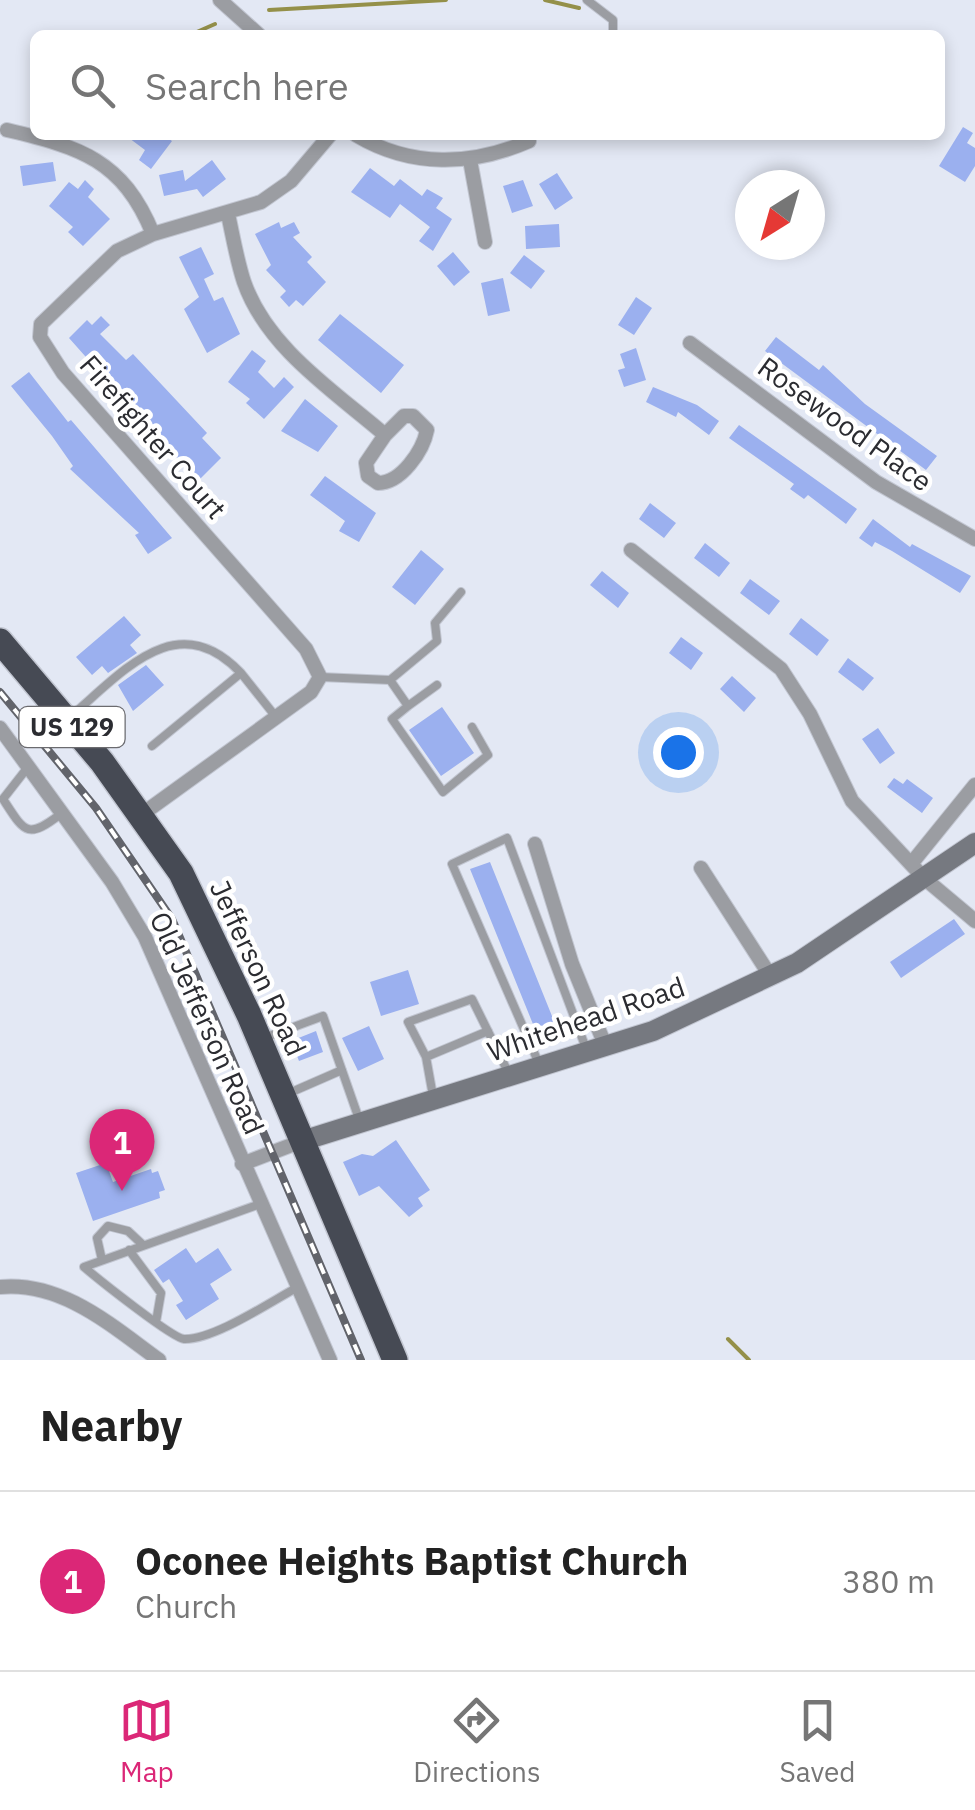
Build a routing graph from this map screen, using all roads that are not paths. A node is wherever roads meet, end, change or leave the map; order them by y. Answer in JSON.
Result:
{"nodes":[{"id":1,"x":220,"y":0,"type":"edge"},
{"id":2,"x":587,"y":0,"type":"edge"},
{"id":3,"x":253,"y":30,"type":"edge"},
{"id":4,"x":613,"y":30,"type":"edge"},
{"id":5,"x":7,"y":130,"type":"dead end"},
{"id":6,"x":30,"y":135,"type":"edge"},
{"id":7,"x":50,"y":140,"type":"edge"},
{"id":8,"x":325,"y":140,"type":"edge"},
{"id":9,"x":368,"y":140,"type":"edge"},
{"id":10,"x":525,"y":140,"type":"edge"},
{"id":11,"x":470,"y":160,"type":"junction"},
{"id":12,"x":228,"y":214,"type":"junction"},
{"id":13,"x":153,"y":234,"type":"junction"},
{"id":14,"x":485,"y":242,"type":"dead end"},
{"id":15,"x":690,"y":343,"type":"dead end"},
{"id":16,"x":385,"y":435,"type":"junction"},
{"id":17,"x":975,"y":539,"type":"edge"},
{"id":18,"x":631,"y":550,"type":"dead end"},
{"id":19,"x":461,"y":592,"type":"dead end"},
{"id":20,"x":0,"y":641,"type":"edge"},
{"id":21,"x":241,"y":674,"type":"junction"},
{"id":22,"x":320,"y":677,"type":"junction"},
{"id":23,"x":390,"y":680,"type":"junction"},
{"id":24,"x":436,"y":685,"type":"dead end"},
{"id":25,"x":408,"y":706,"type":"junction"},
{"id":26,"x":276,"y":718,"type":"junction"},
{"id":27,"x":66,"y":720,"type":"junction"},
{"id":28,"x":472,"y":727,"type":"dead end"},
{"id":29,"x":0,"y":728,"type":"edge"},
{"id":30,"x":152,"y":746,"type":"dead end"},
{"id":31,"x":28,"y":767,"type":"junction"},
{"id":32,"x":975,"y":784,"type":"edge"},
{"id":33,"x":62,"y":813,"type":"junction"},
{"id":34,"x":142,"y":814,"type":"junction"},
{"id":35,"x":975,"y":843,"type":"edge"},
{"id":36,"x":535,"y":844,"type":"dead end"},
{"id":37,"x":702,"y":868,"type":"dead end"},
{"id":38,"x":918,"y":871,"type":"junction"},
{"id":39,"x":975,"y":921,"type":"edge"},
{"id":40,"x":771,"y":977,"type":"junction"},
{"id":41,"x":488,"y":1031,"type":"junction"},
{"id":42,"x":260,"y":1040,"type":"junction"},
{"id":43,"x":596,"y":1048,"type":"junction"},
{"id":44,"x":426,"y":1057,"type":"junction"},
{"id":45,"x":540,"y":1066,"type":"junction"},
{"id":46,"x":342,"y":1070,"type":"junction"},
{"id":47,"x":510,"y":1076,"type":"junction"},
{"id":48,"x":283,"y":1096,"type":"junction"},
{"id":49,"x":434,"y":1100,"type":"junction"},
{"id":50,"x":360,"y":1123,"type":"junction"},
{"id":51,"x":302,"y":1141,"type":"junction"},
{"id":52,"x":242,"y":1164,"type":"junction"},
{"id":53,"x":260,"y":1204,"type":"junction"},
{"id":54,"x":143,"y":1245,"type":"junction"},
{"id":55,"x":129,"y":1250,"type":"junction"},
{"id":56,"x":102,"y":1260,"type":"junction"},
{"id":57,"x":0,"y":1286,"type":"edge"},
{"id":58,"x":298,"y":1287,"type":"junction"},
{"id":59,"x":156,"y":1322,"type":"junction"},
{"id":60,"x":160,"y":1360,"type":"edge"},
{"id":61,"x":330,"y":1360,"type":"edge"},
{"id":62,"x":395,"y":1360,"type":"edge"}],
"edges":[{"from":1,"to":3,"type":"street"},
{"from":2,"to":4,"type":"lane"},
{"from":5,"to":6,"type":"street"},
{"from":7,"to":13,"type":"street"},
{"from":8,"to":12,"type":"street","name":"Firefighter Court"},
{"from":9,"to":11,"type":"street"},
{"from":10,"to":11,"type":"street"},
{"from":11,"to":14,"type":"street"},
{"from":12,"to":13,"type":"street","name":"Firefighter Court"},
{"from":12,"to":16,"type":"street"},
{"from":13,"to":22,"type":"street","name":"Firefighter Court"},
{"from":15,"to":17,"type":"street","name":"Rosewood Place"},
{"from":16,"to":16,"type":"street"},
{"from":18,"to":38,"type":"street"},
{"from":19,"to":23,"type":"lane"},
{"from":20,"to":27,"type":"highway","name":"Jefferson Road","number":"US 129"},
{"from":21,"to":26,"type":"lane"},
{"from":21,"to":27,"type":"lane"},
{"from":21,"to":30,"type":"lane"},
{"from":22,"to":23,"type":"lane"},
{"from":22,"to":26,"type":"street"},
{"from":23,"to":25,"type":"lane"},
{"from":24,"to":25,"type":"lane"},
{"from":25,"to":28,"type":"lane"},
{"from":26,"to":34,"type":"street"},
{"from":27,"to":34,"type":"highway","name":"Jefferson Road","number":"US 129"},
{"from":29,"to":31,"type":"street","name":"Old Jefferson Road"},
{"from":31,"to":33,"type":"street","name":"Old Jefferson Road"},
{"from":31,"to":33,"type":"lane"},
{"from":32,"to":38,"type":"street"},
{"from":33,"to":52,"type":"street","name":"Old Jefferson Road"},
{"from":34,"to":42,"type":"highway","name":"Jefferson Road","number":"US 129"},
{"from":35,"to":38,"type":"main road","name":"Whitehead Road"},
{"from":36,"to":43,"type":"street"},
{"from":37,"to":40,"type":"street"},
{"from":38,"to":39,"type":"street"},
{"from":38,"to":40,"type":"main road","name":"Whitehead Road"},
{"from":40,"to":43,"type":"main road","name":"Whitehead Road"},
{"from":41,"to":44,"type":"lane"},
{"from":41,"to":44,"type":"lane"},
{"from":41,"to":47,"type":"lane"},
{"from":42,"to":46,"type":"lane"},
{"from":42,"to":48,"type":"highway","name":"Jefferson Road","number":"US 129"},
{"from":43,"to":45,"type":"main road","name":"Whitehead Road"},
{"from":43,"to":45,"type":"lane"},
{"from":44,"to":49,"type":"lane"},
{"from":45,"to":47,"type":"main road","name":"Whitehead Road"},
{"from":46,"to":48,"type":"lane"},
{"from":46,"to":50,"type":"lane"},
{"from":47,"to":49,"type":"main road","name":"Whitehead Road"},
{"from":48,"to":51,"type":"highway","name":"Jefferson Road","number":"US 129"},
{"from":49,"to":50,"type":"main road","name":"Whitehead Road"},
{"from":50,"to":51,"type":"main road","name":"Whitehead Road"},
{"from":51,"to":52,"type":"street","name":"Whitehead Road"},
{"from":51,"to":62,"type":"highway","name":"Jefferson Road","number":"US 129"},
{"from":52,"to":53,"type":"street","name":"Old Jefferson Road"},
{"from":53,"to":54,"type":"lane"},
{"from":53,"to":58,"type":"street","name":"Old Jefferson Road"},
{"from":54,"to":55,"type":"lane"},
{"from":54,"to":56,"type":"lane"},
{"from":55,"to":56,"type":"lane"},
{"from":55,"to":59,"type":"lane"},
{"from":56,"to":59,"type":"lane"},
{"from":57,"to":60,"type":"street"},
{"from":58,"to":59,"type":"lane"},
{"from":58,"to":61,"type":"street","name":"Old Jefferson Road"}]}
